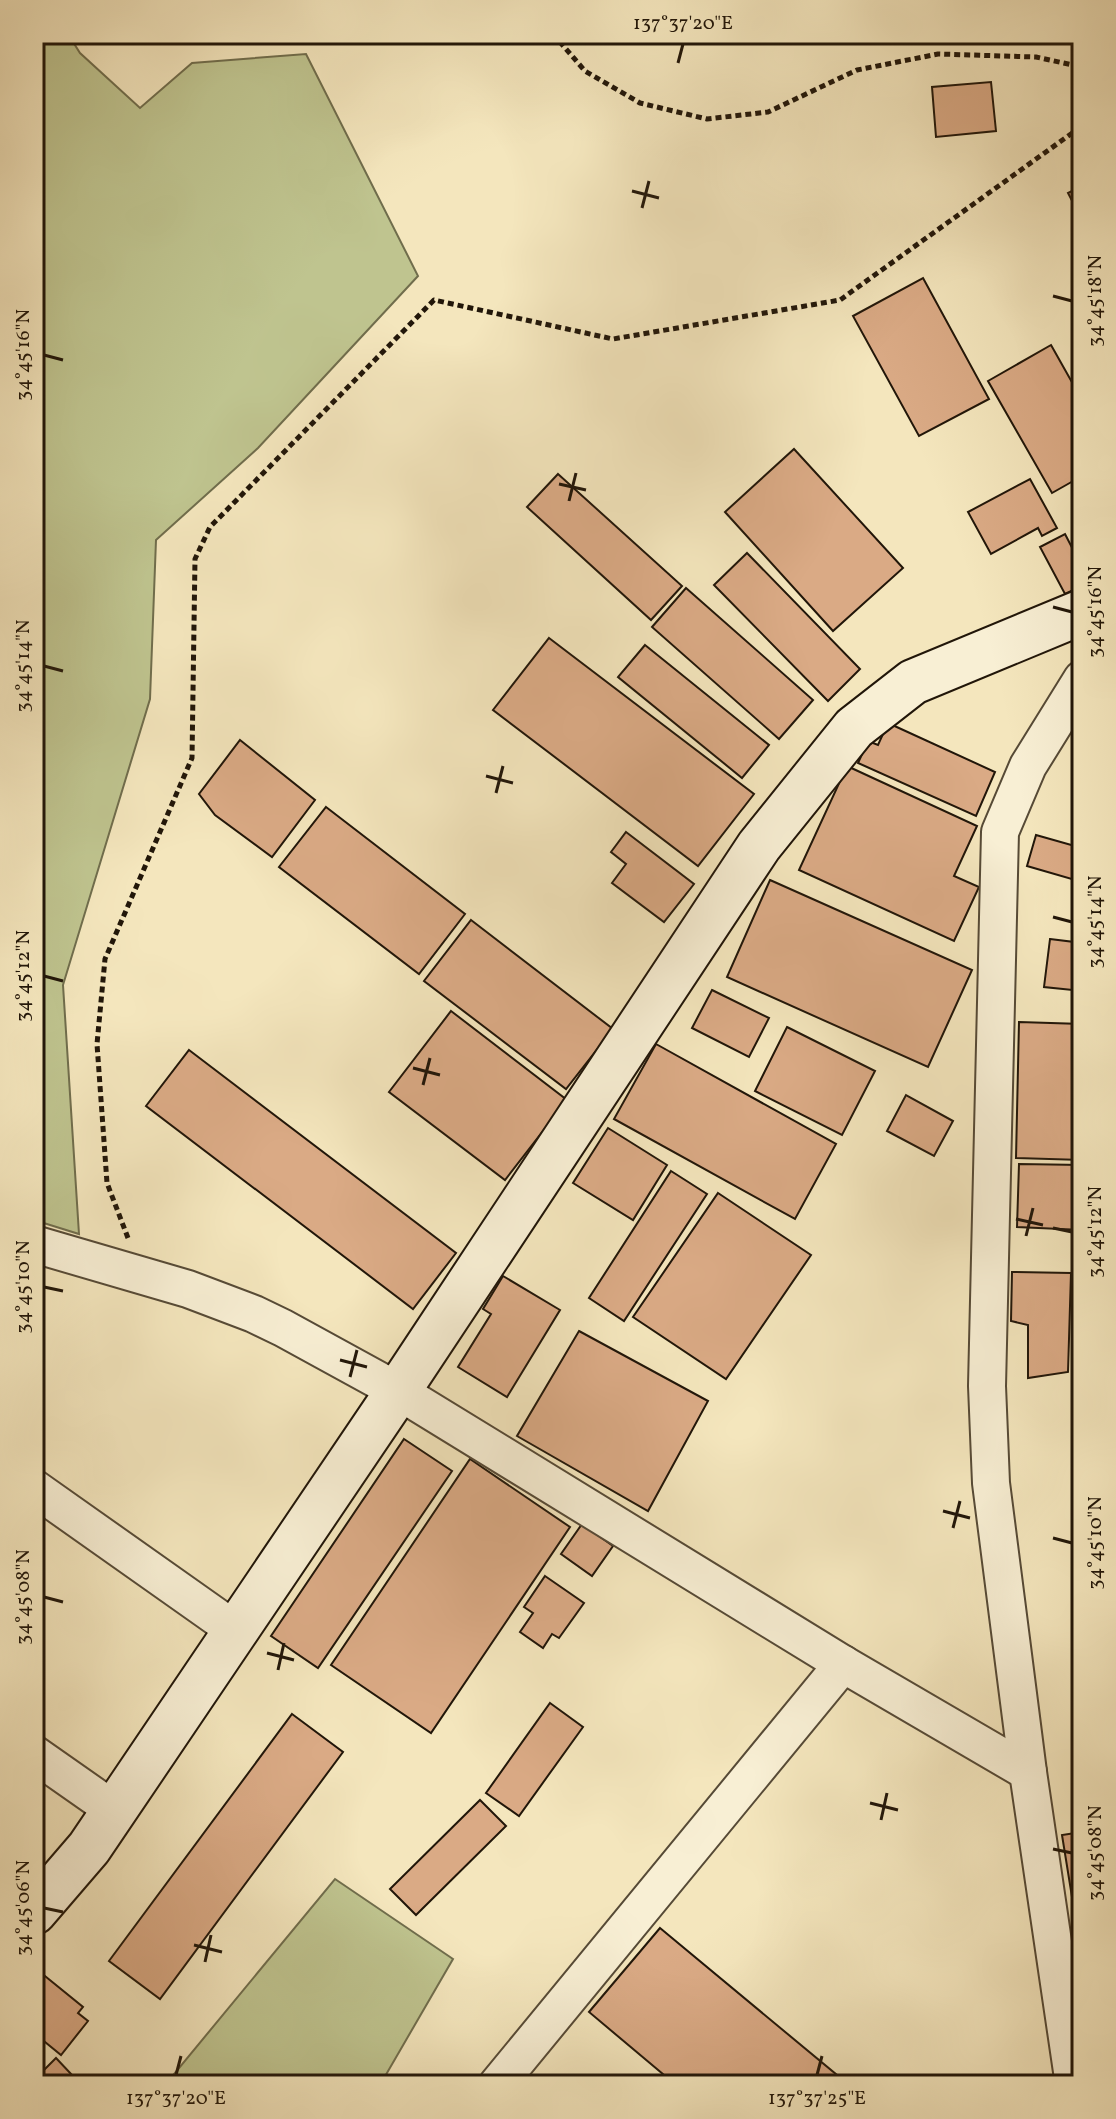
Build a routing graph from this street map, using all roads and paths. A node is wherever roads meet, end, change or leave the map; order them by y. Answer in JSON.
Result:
{"nodes":[{"id":1,"x":553,"y":34,"type":"edge"},
{"id":2,"x":1073,"y":34,"type":"edge"},
{"id":3,"x":1082,"y":57,"type":"edge"},
{"id":4,"x":1082,"y":67,"type":"edge"},
{"id":5,"x":1082,"y":126,"type":"edge"},
{"id":6,"x":1082,"y":612,"type":"edge"},
{"id":7,"x":1082,"y":679,"type":"edge"},
{"id":8,"x":34,"y":1244,"type":"edge"},
{"id":9,"x":143,"y":1276,"type":"junction"},
{"id":10,"x":398,"y":1391,"type":"junction"},
{"id":11,"x":34,"y":1488,"type":"edge"},
{"id":12,"x":235,"y":1630,"type":"junction"},
{"id":13,"x":843,"y":1664,"type":"junction"},
{"id":14,"x":34,"y":1754,"type":"edge"},
{"id":15,"x":1028,"y":1772,"type":"junction"},
{"id":16,"x":114,"y":1810,"type":"junction"},
{"id":17,"x":34,"y":1912,"type":"edge"},
{"id":18,"x":497,"y":2085,"type":"edge"},
{"id":19,"x":1074,"y":2085,"type":"edge"}],
"edges":[{"from":1,"to":4,"type":"path"},
{"from":2,"to":3,"type":"path"},
{"from":5,"to":9,"type":"path"},
{"from":6,"to":10,"type":"street"},
{"from":7,"to":15,"type":"street"},
{"from":8,"to":9,"type":"street"},
{"from":9,"to":10,"type":"street"},
{"from":10,"to":12,"type":"street"},
{"from":10,"to":13,"type":"street"},
{"from":11,"to":12,"type":"street"},
{"from":12,"to":16,"type":"street"},
{"from":13,"to":15,"type":"street"},
{"from":13,"to":18,"type":"street"},
{"from":14,"to":16,"type":"street"},
{"from":15,"to":19,"type":"street"},
{"from":16,"to":17,"type":"street"}]}
